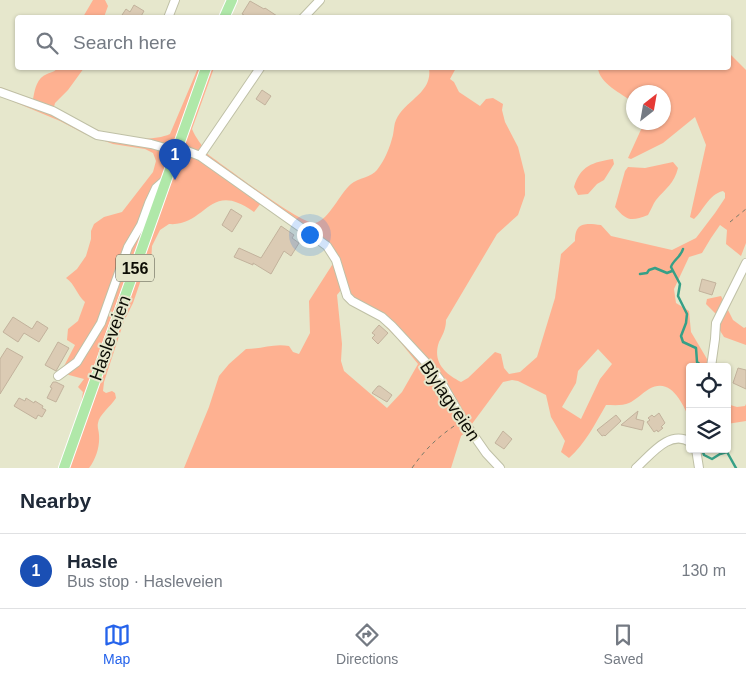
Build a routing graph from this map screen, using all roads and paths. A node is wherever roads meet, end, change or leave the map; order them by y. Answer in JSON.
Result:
{"nodes":[{"id":1,"x":175,"y":0,"type":"edge"},
{"id":2,"x":232,"y":0,"type":"edge"},
{"id":3,"x":320,"y":0,"type":"edge"},
{"id":4,"x":169,"y":15,"type":"edge"},
{"id":5,"x":225,"y":15,"type":"edge"},
{"id":6,"x":306,"y":15,"type":"edge"},
{"id":7,"x":205,"y":70,"type":"edge"},
{"id":8,"x":259,"y":70,"type":"edge"},
{"id":9,"x":0,"y":92,"type":"edge"},
{"id":10,"x":177,"y":149,"type":"junction"},
{"id":11,"x":200,"y":156,"type":"junction"},
{"id":12,"x":166,"y":179,"type":"junction"},
{"id":13,"x":746,"y":209,"type":"edge"},
{"id":14,"x":730,"y":222,"type":"dead end"},
{"id":15,"x":746,"y":263,"type":"edge"},
{"id":16,"x":712,"y":363,"type":"edge"},
{"id":17,"x":58,"y":376,"type":"dead end"},
{"id":18,"x":463,"y":420,"type":"junction"},
{"id":19,"x":686,"y":439,"type":"edge"},
{"id":20,"x":697,"y":453,"type":"edge"},
{"id":21,"x":64,"y":468,"type":"edge"},
{"id":22,"x":412,"y":468,"type":"edge"},
{"id":23,"x":500,"y":468,"type":"edge"},
{"id":24,"x":636,"y":468,"type":"edge"},
{"id":25,"x":699,"y":468,"type":"edge"}],
"edges":[{"from":1,"to":4,"type":"street"},
{"from":2,"to":5,"type":"main road"},
{"from":3,"to":6,"type":"street"},
{"from":7,"to":10,"type":"main road","name":"Hasleveien","number":"156"},
{"from":8,"to":11,"type":"street"},
{"from":9,"to":10,"type":"street","name":"Blylagveien"},
{"from":10,"to":11,"type":"street","name":"Blylagveien"},
{"from":10,"to":12,"type":"main road","name":"Hasleveien","number":"156"},
{"from":11,"to":18,"type":"street","name":"Blylagveien"},
{"from":12,"to":17,"type":"street"},
{"from":12,"to":21,"type":"main road","name":"Hasleveien","number":"156"},
{"from":13,"to":14,"type":"path"},
{"from":15,"to":16,"type":"street"},
{"from":18,"to":22,"type":"path"},
{"from":18,"to":23,"type":"street","name":"Blylagveien"},
{"from":19,"to":24,"type":"street"},
{"from":20,"to":25,"type":"street"}]}
